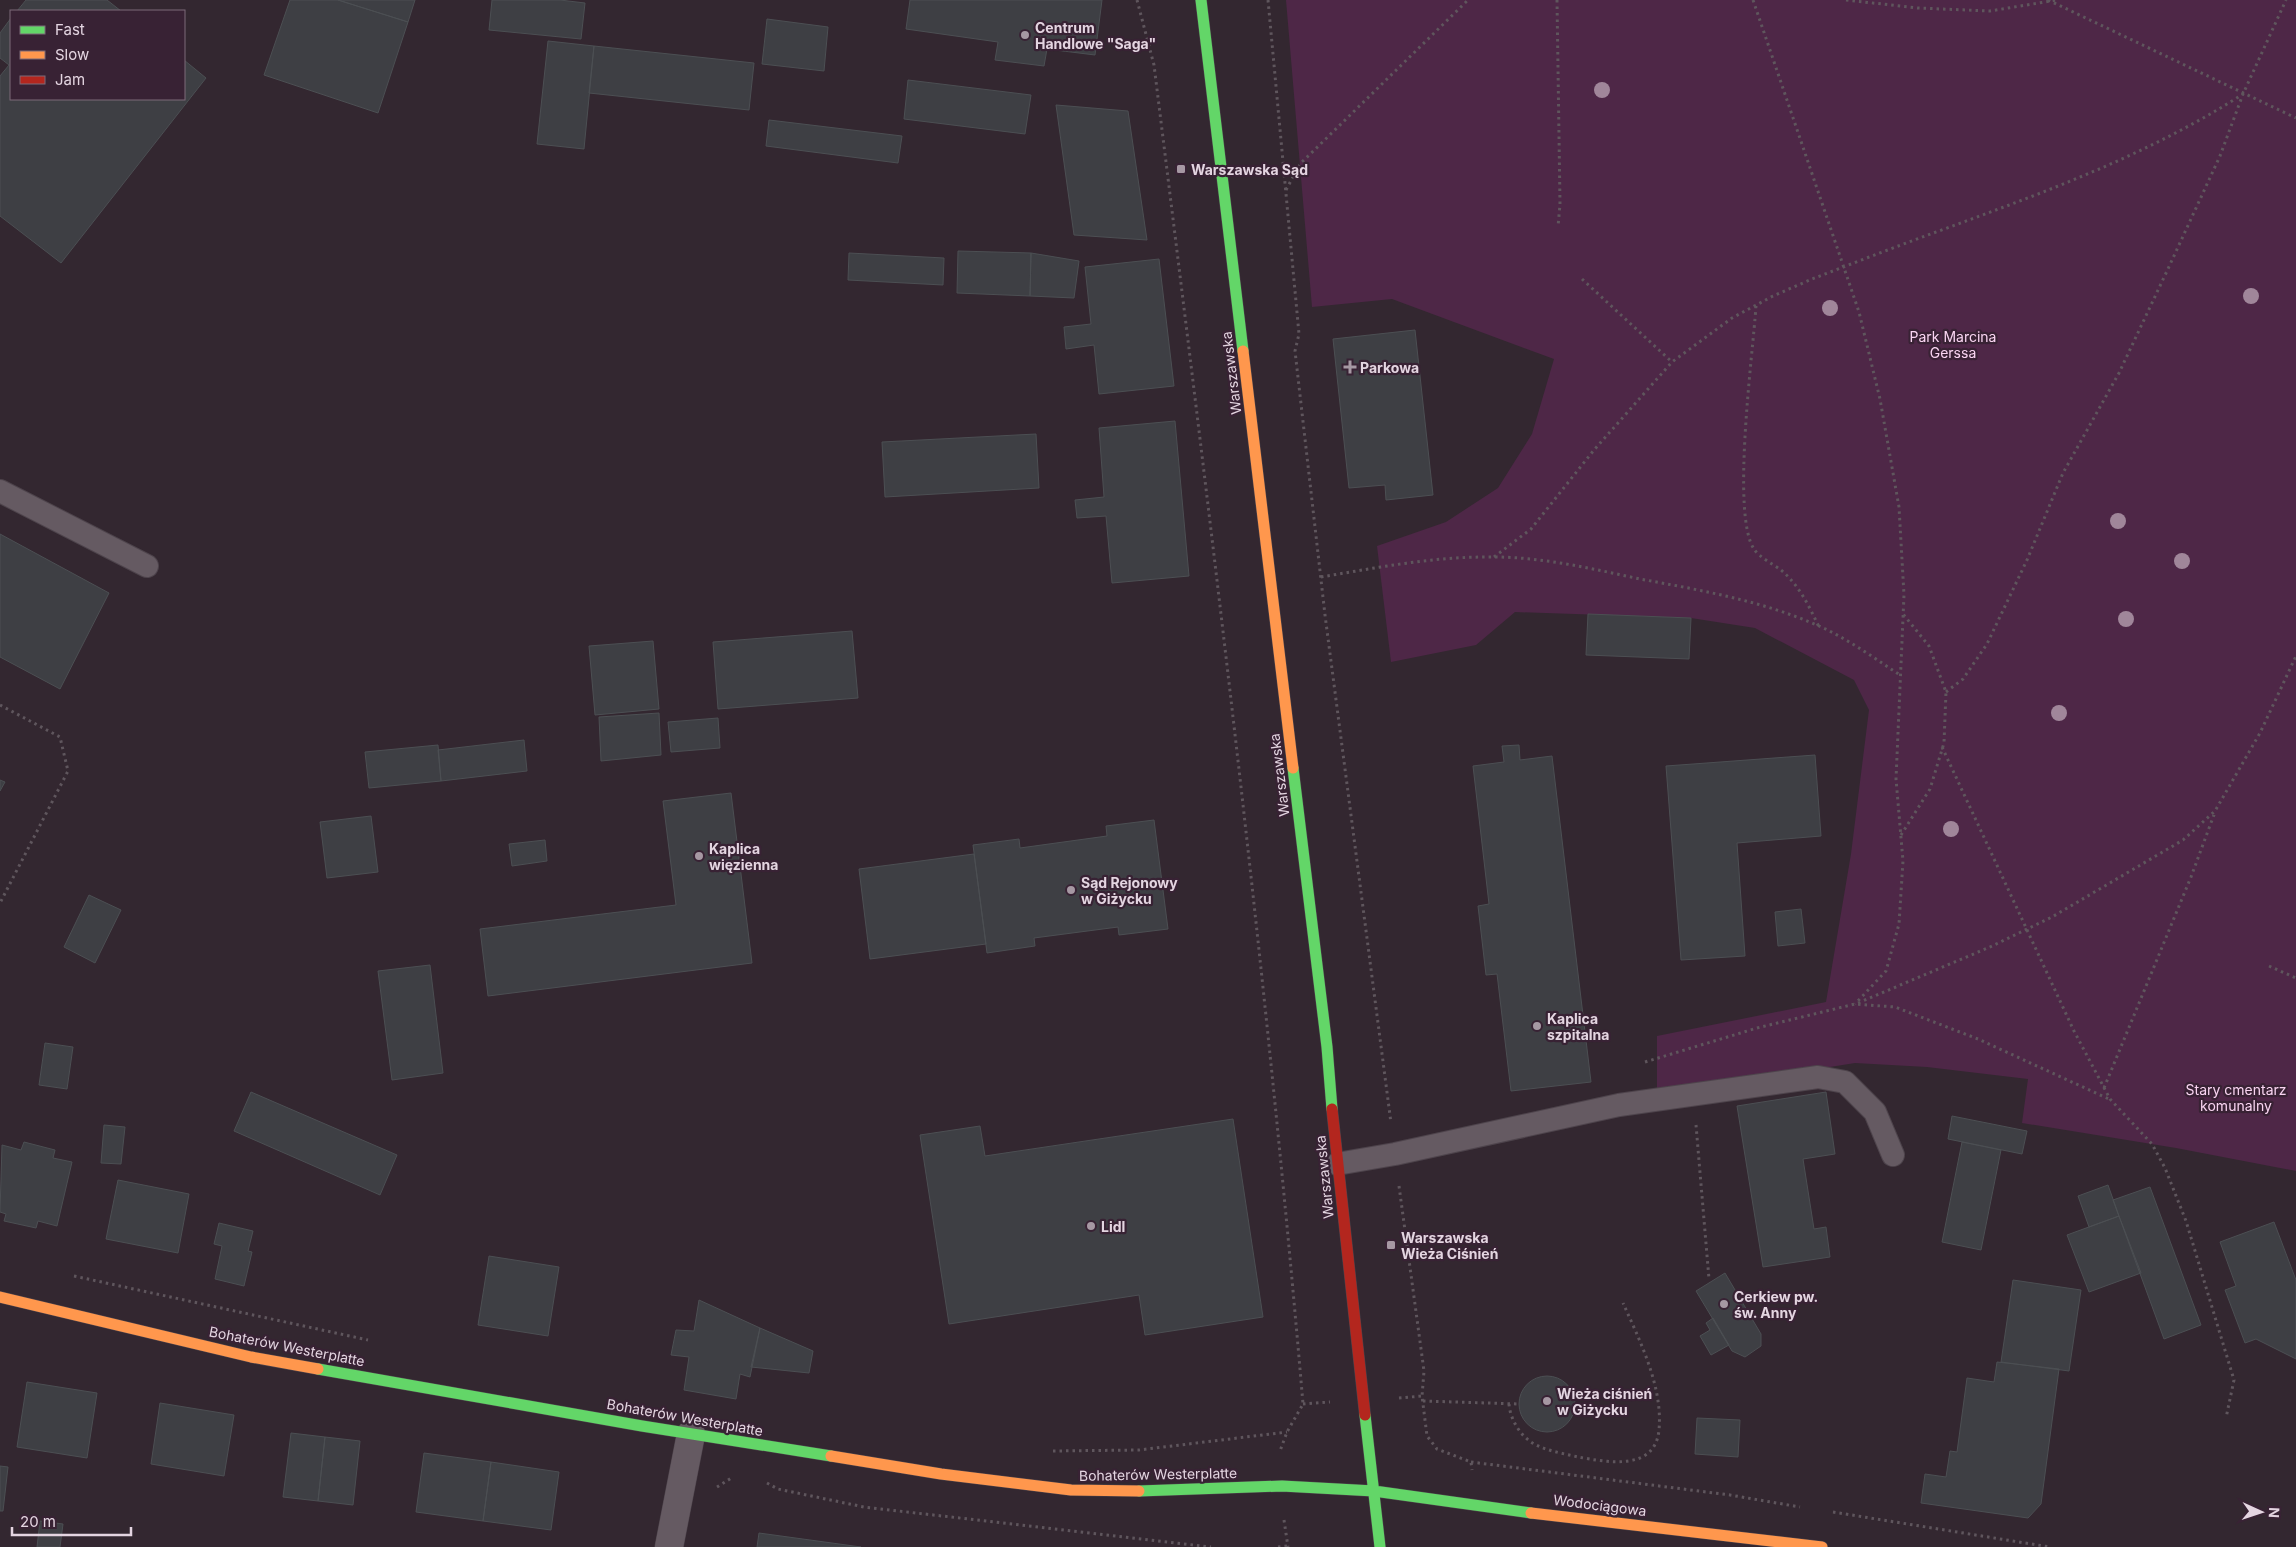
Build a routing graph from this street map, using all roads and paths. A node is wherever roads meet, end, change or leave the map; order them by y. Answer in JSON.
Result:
{"nodes":[{"id":1,"x":1137,"y":0,"type":"edge"},
{"id":2,"x":1201,"y":0,"type":"edge"},
{"id":3,"x":1268,"y":0,"type":"edge"},
{"id":4,"x":1468,"y":0,"type":"edge"},
{"id":5,"x":1557,"y":0,"type":"edge"},
{"id":6,"x":1753,"y":0,"type":"edge"},
{"id":7,"x":1846,"y":0,"type":"edge"},
{"id":8,"x":2049,"y":0,"type":"edge"},
{"id":9,"x":2056,"y":0,"type":"edge"},
{"id":10,"x":2286,"y":0,"type":"edge"},
{"id":11,"x":2243,"y":94,"type":"junction"},
{"id":12,"x":2296,"y":118,"type":"edge"},
{"id":13,"x":1285,"y":192,"type":"junction"},
{"id":14,"x":1558,"y":227,"type":"dead end"},
{"id":15,"x":1844,"y":267,"type":"junction"},
{"id":16,"x":1582,"y":279,"type":"dead end"},
{"id":17,"x":1756,"y":305,"type":"junction"},
{"id":18,"x":1672,"y":362,"type":"junction"},
{"id":19,"x":0,"y":491,"type":"edge"},
{"id":20,"x":1494,"y":557,"type":"junction"},
{"id":21,"x":147,"y":566,"type":"dead end"},
{"id":22,"x":1321,"y":578,"type":"junction"},
{"id":23,"x":1903,"y":613,"type":"junction"},
{"id":24,"x":1820,"y":627,"type":"junction"},
{"id":25,"x":2296,"y":656,"type":"edge"},
{"id":26,"x":2295,"y":661,"type":"edge"},
{"id":27,"x":1901,"y":676,"type":"junction"},
{"id":28,"x":1946,"y":692,"type":"junction"},
{"id":29,"x":0,"y":705,"type":"edge"},
{"id":30,"x":1942,"y":747,"type":"junction"},
{"id":31,"x":2215,"y":811,"type":"junction"},
{"id":32,"x":1901,"y":835,"type":"junction"},
{"id":33,"x":0,"y":902,"type":"edge"},
{"id":34,"x":2026,"y":930,"type":"junction"},
{"id":35,"x":2269,"y":966,"type":"dead end"},
{"id":36,"x":2296,"y":978,"type":"edge"},
{"id":37,"x":1855,"y":1004,"type":"junction"},
{"id":38,"x":1645,"y":1062,"type":"dead end"},
{"id":39,"x":2104,"y":1088,"type":"junction"},
{"id":40,"x":1694,"y":1095,"type":"junction"},
{"id":41,"x":2110,"y":1099,"type":"junction"},
{"id":42,"x":1395,"y":1154,"type":"junction"},
{"id":43,"x":1893,"y":1155,"type":"dead end"},
{"id":44,"x":1337,"y":1164,"type":"junction"},
{"id":45,"x":1709,"y":1279,"type":"dead end"},
{"id":46,"x":0,"y":1297,"type":"edge"},
{"id":47,"x":1623,"y":1303,"type":"dead end"},
{"id":48,"x":1422,"y":1396,"type":"junction"},
{"id":49,"x":1362,"y":1400,"type":"junction"},
{"id":50,"x":1423,"y":1401,"type":"junction"},
{"id":51,"x":1303,"y":1404,"type":"junction"},
{"id":52,"x":1509,"y":1404,"type":"junction"},
{"id":53,"x":1519,"y":1404,"type":"dead end"},
{"id":54,"x":2226,"y":1418,"type":"dead end"},
{"id":55,"x":1287,"y":1432,"type":"junction"},
{"id":56,"x":691,"y":1434,"type":"junction"},
{"id":57,"x":1045,"y":1451,"type":"dead end"},
{"id":58,"x":737,"y":1475,"type":"dead end"},
{"id":59,"x":764,"y":1481,"type":"dead end"},
{"id":60,"x":1282,"y":1486,"type":"junction"},
{"id":61,"x":1374,"y":1491,"type":"junction"},
{"id":62,"x":679,"y":1494,"type":"junction"},
{"id":63,"x":1476,"y":1506,"type":"junction"},
{"id":64,"x":1287,"y":1546,"type":"edge"},
{"id":65,"x":669,"y":1547,"type":"edge"},
{"id":66,"x":1211,"y":1547,"type":"edge"},
{"id":67,"x":1278,"y":1547,"type":"edge"},
{"id":68,"x":1380,"y":1547,"type":"edge"},
{"id":69,"x":1822,"y":1547,"type":"edge"}],
"edges":[{"from":1,"to":51,"type":"path"},
{"from":2,"to":44,"type":"street","name":"Warszawska"},
{"from":3,"to":13,"type":"path"},
{"from":4,"to":13,"type":"path"},
{"from":5,"to":14,"type":"path"},
{"from":6,"to":15,"type":"path"},
{"from":7,"to":8,"type":"path"},
{"from":8,"to":9,"type":"path"},
{"from":8,"to":11,"type":"path"},
{"from":10,"to":11,"type":"path"},
{"from":11,"to":12,"type":"path"},
{"from":11,"to":15,"type":"path"},
{"from":11,"to":28,"type":"path"},
{"from":13,"to":22,"type":"path"},
{"from":15,"to":17,"type":"path"},
{"from":15,"to":23,"type":"path"},
{"from":16,"to":18,"type":"path"},
{"from":17,"to":18,"type":"path"},
{"from":17,"to":24,"type":"path"},
{"from":18,"to":20,"type":"path"},
{"from":19,"to":21,"type":"lane"},
{"from":20,"to":22,"type":"path"},
{"from":20,"to":24,"type":"path"},
{"from":22,"to":42,"type":"path"},
{"from":23,"to":27,"type":"path"},
{"from":23,"to":28,"type":"path"},
{"from":24,"to":27,"type":"path"},
{"from":25,"to":26,"type":"path"},
{"from":26,"to":31,"type":"path"},
{"from":27,"to":32,"type":"path"},
{"from":28,"to":30,"type":"path"},
{"from":29,"to":33,"type":"path"},
{"from":30,"to":32,"type":"path"},
{"from":30,"to":34,"type":"path"},
{"from":31,"to":34,"type":"path"},
{"from":31,"to":39,"type":"path"},
{"from":32,"to":37,"type":"path"},
{"from":34,"to":37,"type":"path"},
{"from":34,"to":39,"type":"path"},
{"from":35,"to":36,"type":"path"},
{"from":37,"to":38,"type":"path"},
{"from":37,"to":41,"type":"path"},
{"from":39,"to":41,"type":"path"},
{"from":40,"to":42,"type":"lane"},
{"from":40,"to":43,"type":"lane"},
{"from":40,"to":45,"type":"path"},
{"from":41,"to":54,"type":"path"},
{"from":42,"to":44,"type":"lane"},
{"from":42,"to":48,"type":"path"},
{"from":44,"to":49,"type":"street","name":"Warszawska"},
{"from":46,"to":56,"type":"street","name":"Bohaterów Westerplatte"},
{"from":47,"to":52,"type":"path"},
{"from":48,"to":49,"type":"path"},
{"from":48,"to":50,"type":"path"},
{"from":49,"to":51,"type":"path"},
{"from":49,"to":61,"type":"street","name":"Warszawska"},
{"from":50,"to":52,"type":"path"},
{"from":50,"to":63,"type":"path"},
{"from":51,"to":55,"type":"path"},
{"from":52,"to":53,"type":"path"},
{"from":55,"to":57,"type":"path"},
{"from":55,"to":60,"type":"path"},
{"from":56,"to":60,"type":"street","name":"Bohaterów Westerplatte"},
{"from":56,"to":62,"type":"street"},
{"from":58,"to":62,"type":"path"},
{"from":59,"to":66,"type":"path"},
{"from":60,"to":61,"type":"street","name":"Bohaterów Westerplatte"},
{"from":60,"to":64,"type":"path"},
{"from":61,"to":63,"type":"street","name":"Wodociągowa"},
{"from":61,"to":68,"type":"street","name":"Warszawska"},
{"from":62,"to":65,"type":"street"},
{"from":63,"to":69,"type":"street","name":"Wodociągowa"},
{"from":64,"to":67,"type":"path"}]}
